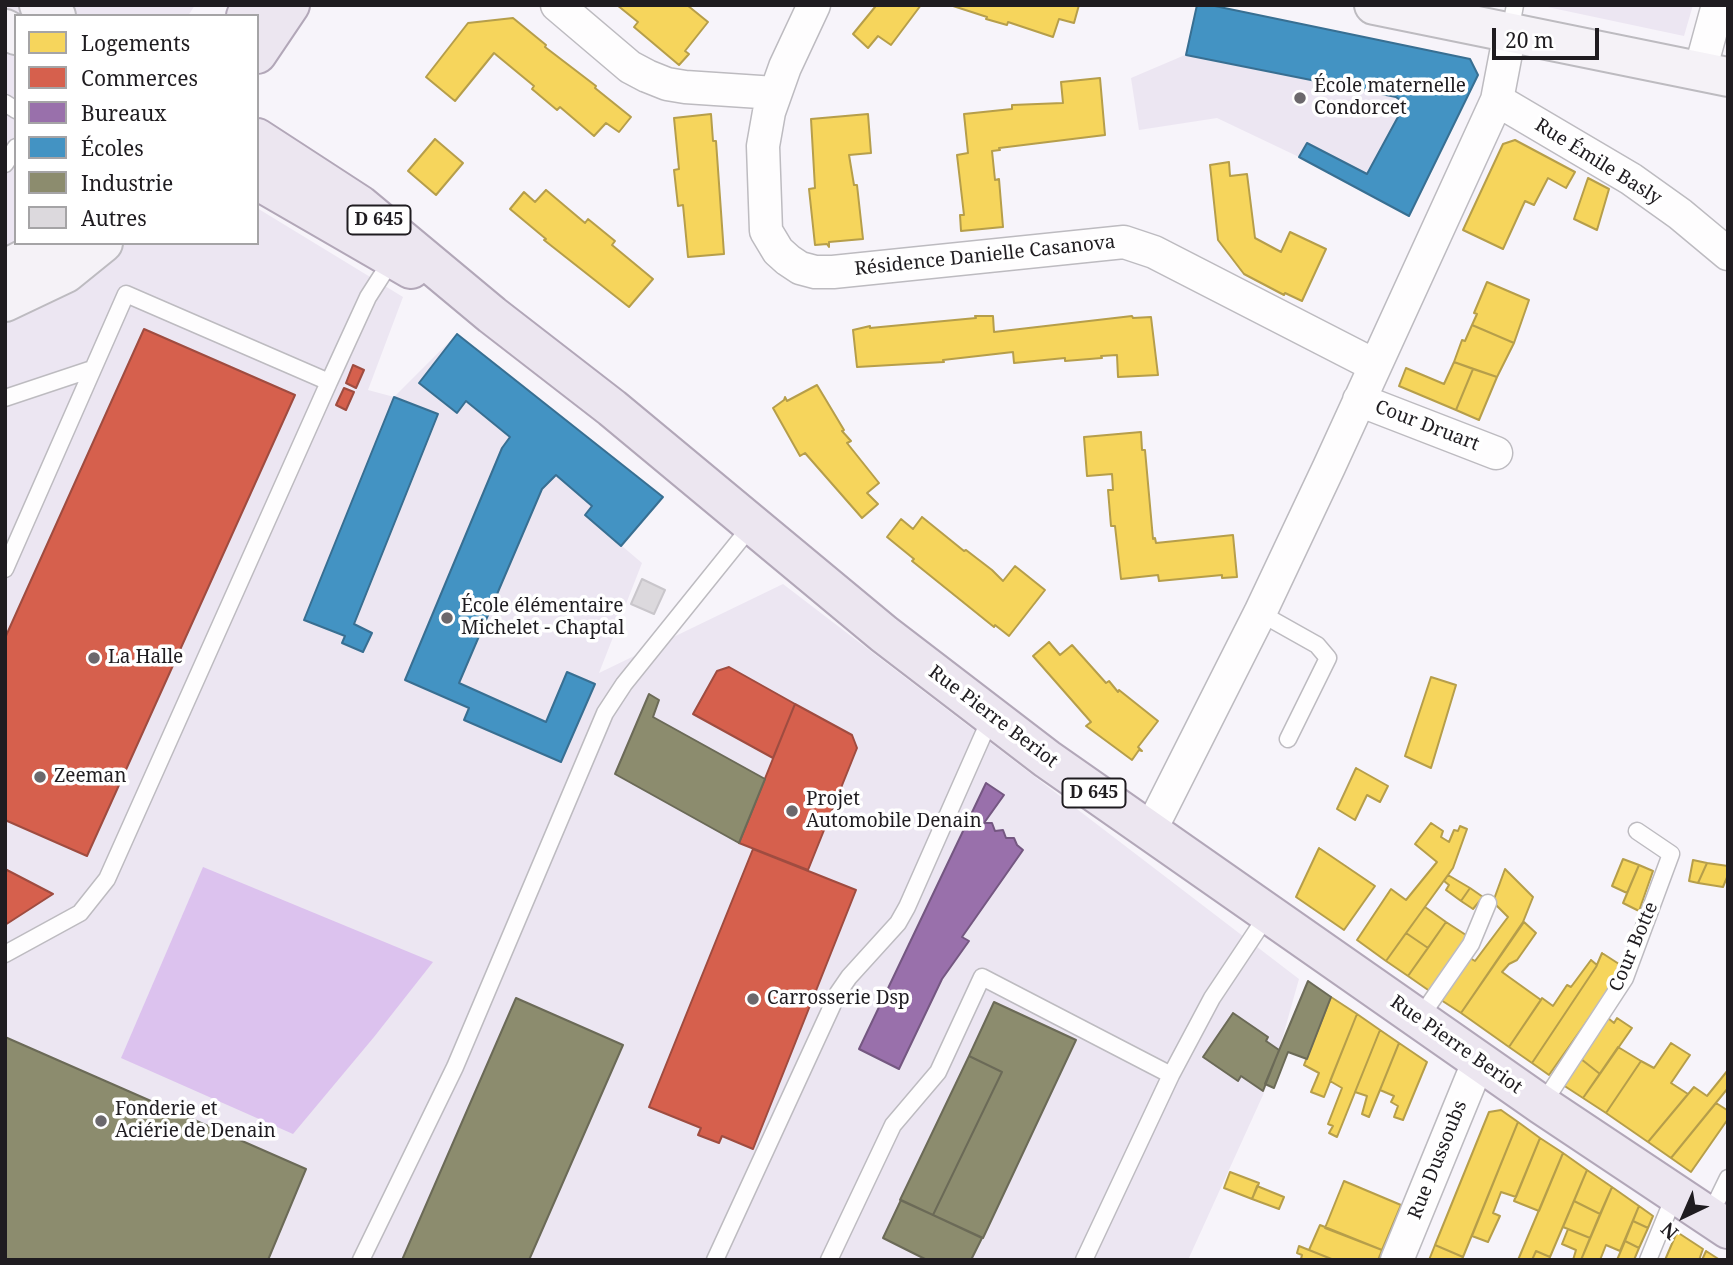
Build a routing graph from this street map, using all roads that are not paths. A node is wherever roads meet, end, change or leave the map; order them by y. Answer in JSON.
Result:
{"nodes":[{"id":1,"x":290,"y":5,"type":"edge"},
{"id":2,"x":557,"y":5,"type":"edge"},
{"id":3,"x":814,"y":5,"type":"edge"},
{"id":4,"x":1374,"y":5,"type":"edge"},
{"id":5,"x":1718,"y":5,"type":"edge"},
{"id":6,"x":1513,"y":19,"type":"edge"},
{"id":7,"x":259,"y":51,"type":"edge"},
{"id":8,"x":1714,"y":74,"type":"edge"},
{"id":9,"x":775,"y":93,"type":"junction"},
{"id":10,"x":1497,"y":100,"type":"junction"},
{"id":11,"x":259,"y":139,"type":"edge"},
{"id":12,"x":259,"y":181,"type":"edge"},
{"id":13,"x":52,"y":245,"type":"edge"},
{"id":14,"x":101,"y":245,"type":"edge"},
{"id":15,"x":398,"y":250,"type":"junction"},
{"id":16,"x":1728,"y":254,"type":"edge"},
{"id":17,"x":5,"y":268,"type":"edge"},
{"id":18,"x":5,"y":302,"type":"edge"},
{"id":19,"x":1374,"y":365,"type":"junction"},
{"id":20,"x":92,"y":369,"type":"junction"},
{"id":21,"x":329,"y":382,"type":"junction"},
{"id":22,"x":5,"y":398,"type":"edge"},
{"id":23,"x":1359,"y":400,"type":"junction"},
{"id":24,"x":1496,"y":453,"type":"dead end"},
{"id":25,"x":753,"y":525,"type":"junction"},
{"id":26,"x":5,"y":569,"type":"edge"},
{"id":27,"x":1260,"y":613,"type":"junction"},
{"id":28,"x":991,"y":718,"type":"junction"},
{"id":29,"x":1288,"y":739,"type":"dead end"},
{"id":30,"x":1150,"y":831,"type":"junction"},
{"id":31,"x":1637,"y":831,"type":"dead end"},
{"id":32,"x":1488,"y":902,"type":"dead end"},
{"id":33,"x":1268,"y":914,"type":"junction"},
{"id":34,"x":5,"y":954,"type":"edge"},
{"id":35,"x":1419,"y":1019,"type":"junction"},
{"id":36,"x":1479,"y":1060,"type":"junction"},
{"id":37,"x":1171,"y":1075,"type":"junction"},
{"id":38,"x":1542,"y":1105,"type":"junction"},
{"id":39,"x":1728,"y":1178,"type":"edge"},
{"id":40,"x":1675,"y":1194,"type":"junction"},
{"id":41,"x":1718,"y":1223,"type":"edge"},
{"id":42,"x":361,"y":1260,"type":"edge"},
{"id":43,"x":715,"y":1260,"type":"edge"},
{"id":44,"x":829,"y":1260,"type":"edge"},
{"id":45,"x":1084,"y":1260,"type":"edge"},
{"id":46,"x":1397,"y":1260,"type":"edge"},
{"id":47,"x":1648,"y":1260,"type":"edge"}],
"edges":[{"from":1,"to":7,"type":"main road"},
{"from":2,"to":9,"type":"street"},
{"from":3,"to":9,"type":"street","name":"Résidence Danielle Casanova"},
{"from":4,"to":6,"type":"street"},
{"from":5,"to":8,"type":"street"},
{"from":6,"to":8,"type":"street"},
{"from":6,"to":10,"type":"street"},
{"from":9,"to":19,"type":"street","name":"Résidence Danielle Casanova"},
{"from":10,"to":16,"type":"street","name":"Rue Émile Basly"},
{"from":10,"to":19,"type":"street"},
{"from":11,"to":15,"type":"main road","name":"Rue Pierre Beriot","number":"D 645"},
{"from":12,"to":15,"type":"main road","name":"Rue Pierre Beriot","number":"D 645"},
{"from":13,"to":17,"type":"street"},
{"from":14,"to":18,"type":"street"},
{"from":15,"to":21,"type":"lane"},
{"from":15,"to":25,"type":"main road","name":"Rue Pierre Beriot","number":"D 645"},
{"from":19,"to":23,"type":"street"},
{"from":20,"to":21,"type":"lane"},
{"from":20,"to":22,"type":"lane"},
{"from":20,"to":26,"type":"lane"},
{"from":21,"to":34,"type":"lane"},
{"from":23,"to":24,"type":"street","name":"Cour Druart"},
{"from":23,"to":27,"type":"street"},
{"from":25,"to":28,"type":"main road","name":"Rue Pierre Beriot","number":"D 645"},
{"from":25,"to":42,"type":"lane"},
{"from":27,"to":29,"type":"lane"},
{"from":27,"to":30,"type":"street"},
{"from":28,"to":30,"type":"main road","name":"Rue Pierre Beriot","number":"D 645"},
{"from":28,"to":43,"type":"lane"},
{"from":30,"to":33,"type":"main road","name":"Rue Pierre Beriot","number":"D 645"},
{"from":31,"to":38,"type":"lane","name":"Cour Botte"},
{"from":32,"to":35,"type":"lane"},
{"from":33,"to":35,"type":"main road","name":"Rue Pierre Beriot","number":"D 645"},
{"from":33,"to":37,"type":"lane"},
{"from":35,"to":36,"type":"main road","name":"Rue Pierre Beriot","number":"D 645"},
{"from":36,"to":38,"type":"main road","name":"Rue Pierre Beriot","number":"D 645"},
{"from":36,"to":46,"type":"street","name":"Rue Dussoubs"},
{"from":37,"to":44,"type":"lane"},
{"from":37,"to":45,"type":"lane"},
{"from":38,"to":40,"type":"main road","name":"Rue Pierre Beriot","number":"D 645"},
{"from":39,"to":41,"type":"lane"},
{"from":40,"to":41,"type":"main road","name":"Rue Pierre Beriot","number":"D 645"},
{"from":40,"to":47,"type":"lane"}]}
